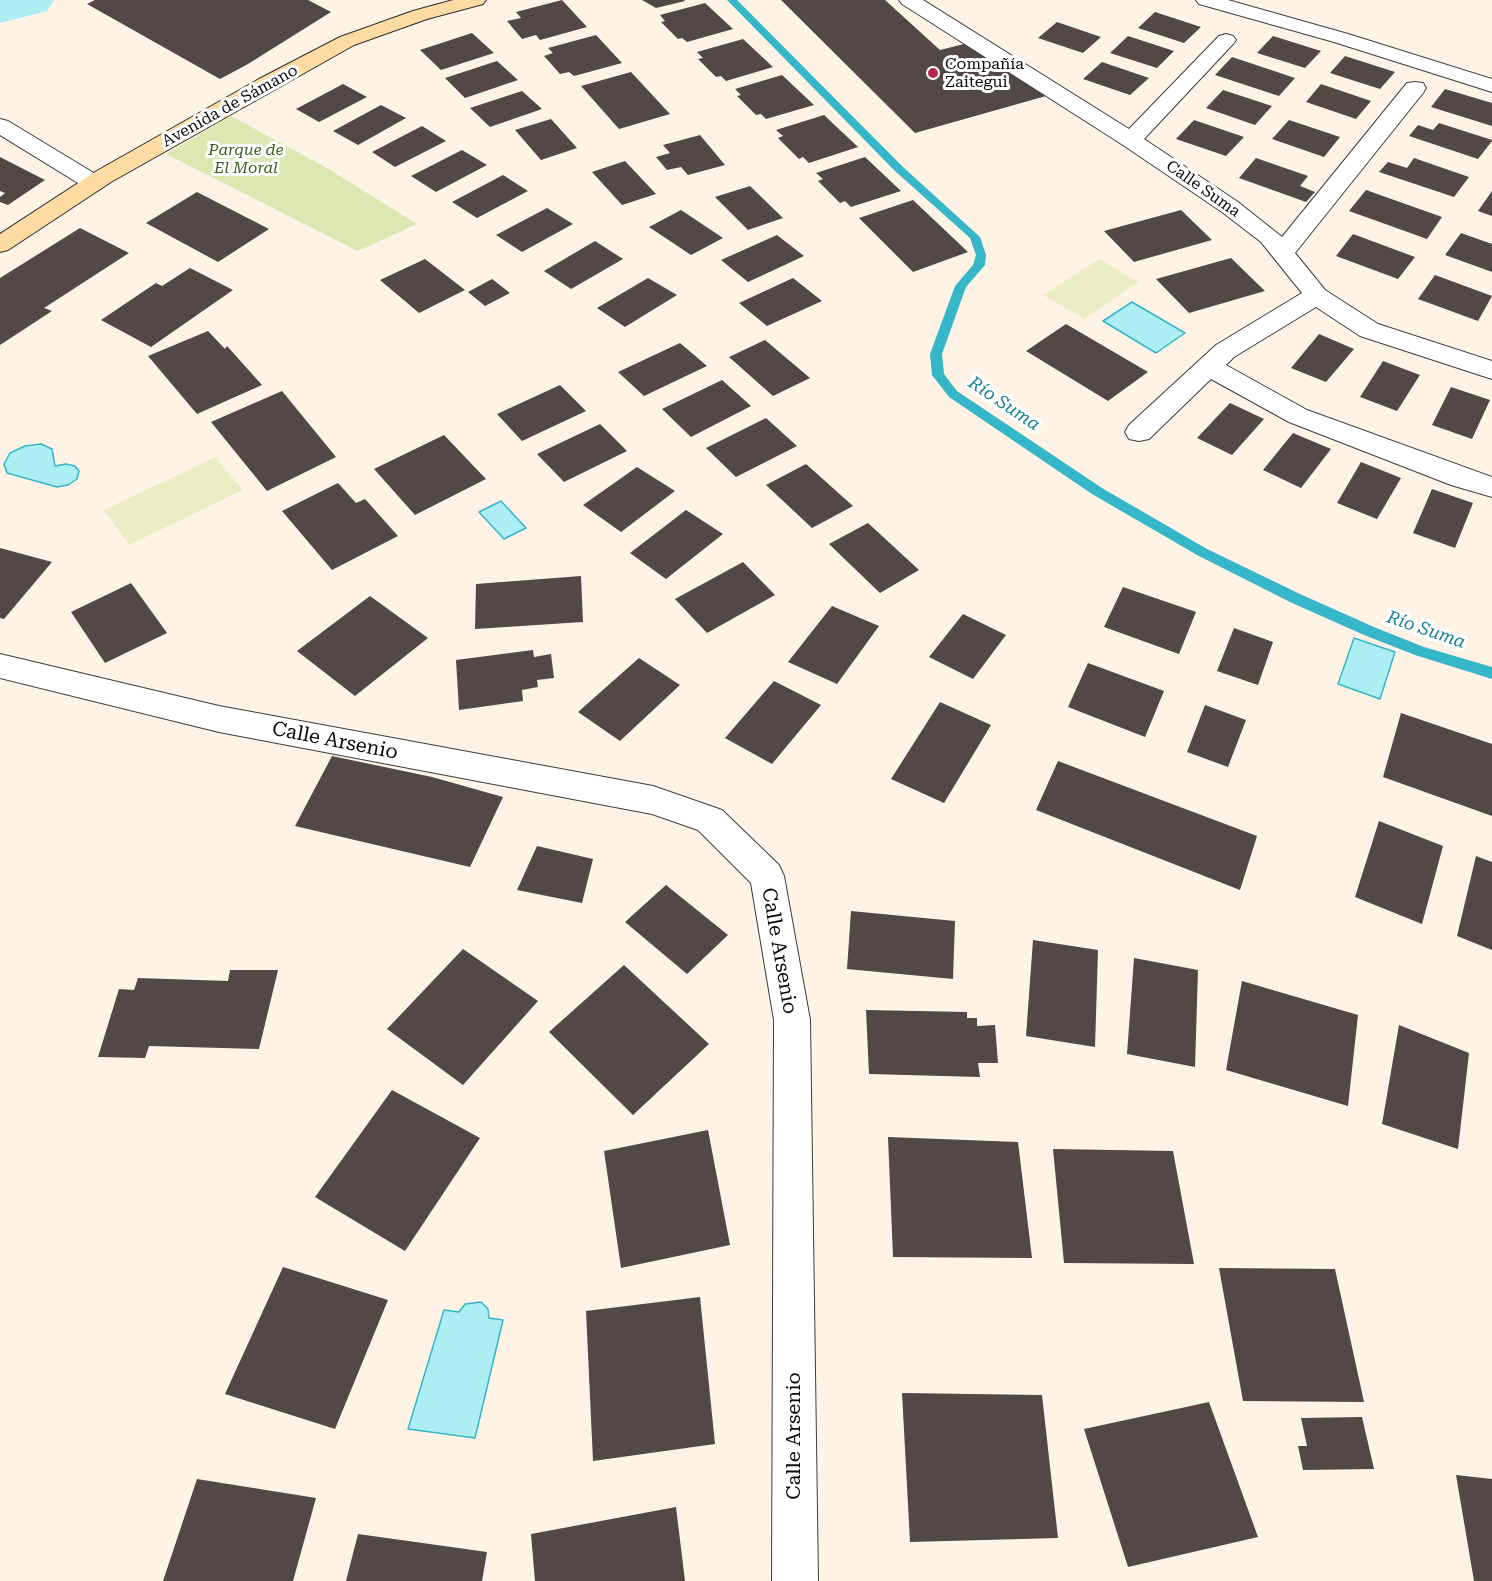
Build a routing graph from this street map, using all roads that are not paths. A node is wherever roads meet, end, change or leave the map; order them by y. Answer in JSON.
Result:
{"nodes":[{"id":1,"x":476,"y":0,"type":"edge"},
{"id":2,"x":909,"y":0,"type":"edge"},
{"id":3,"x":1206,"y":0,"type":"edge"},
{"id":4,"x":1226,"y":40,"type":"dead end"},
{"id":5,"x":1492,"y":86,"type":"edge"},
{"id":6,"x":1415,"y":88,"type":"dead end"},
{"id":7,"x":0,"y":126,"type":"edge"},
{"id":8,"x":1131,"y":140,"type":"junction"},
{"id":9,"x":94,"y":183,"type":"junction"},
{"id":10,"x":0,"y":245,"type":"edge"},
{"id":11,"x":1282,"y":253,"type":"junction"},
{"id":12,"x":1316,"y":295,"type":"junction"},
{"id":13,"x":1209,"y":367,"type":"junction"},
{"id":14,"x":1492,"y":370,"type":"edge"},
{"id":15,"x":1139,"y":432,"type":"dead end"},
{"id":16,"x":1492,"y":487,"type":"edge"},
{"id":17,"x":0,"y":666,"type":"edge"},
{"id":18,"x":795,"y":1581,"type":"edge"}],
"edges":[{"from":1,"to":9,"type":"street","name":"Avenida de Sámano"},
{"from":2,"to":8,"type":"street","name":"Calle Suma"},
{"from":3,"to":5,"type":"street"},
{"from":4,"to":8,"type":"street"},
{"from":6,"to":11,"type":"street"},
{"from":7,"to":9,"type":"street"},
{"from":8,"to":11,"type":"street","name":"Calle Suma"},
{"from":9,"to":10,"type":"street","name":"Avenida de Sámano"},
{"from":11,"to":12,"type":"street","name":"Calle Suma"},
{"from":12,"to":13,"type":"street"},
{"from":12,"to":14,"type":"street","name":"Calle Suma"},
{"from":13,"to":15,"type":"street"},
{"from":13,"to":16,"type":"street"},
{"from":17,"to":18,"type":"street","name":"Calle Arsenio"}]}
